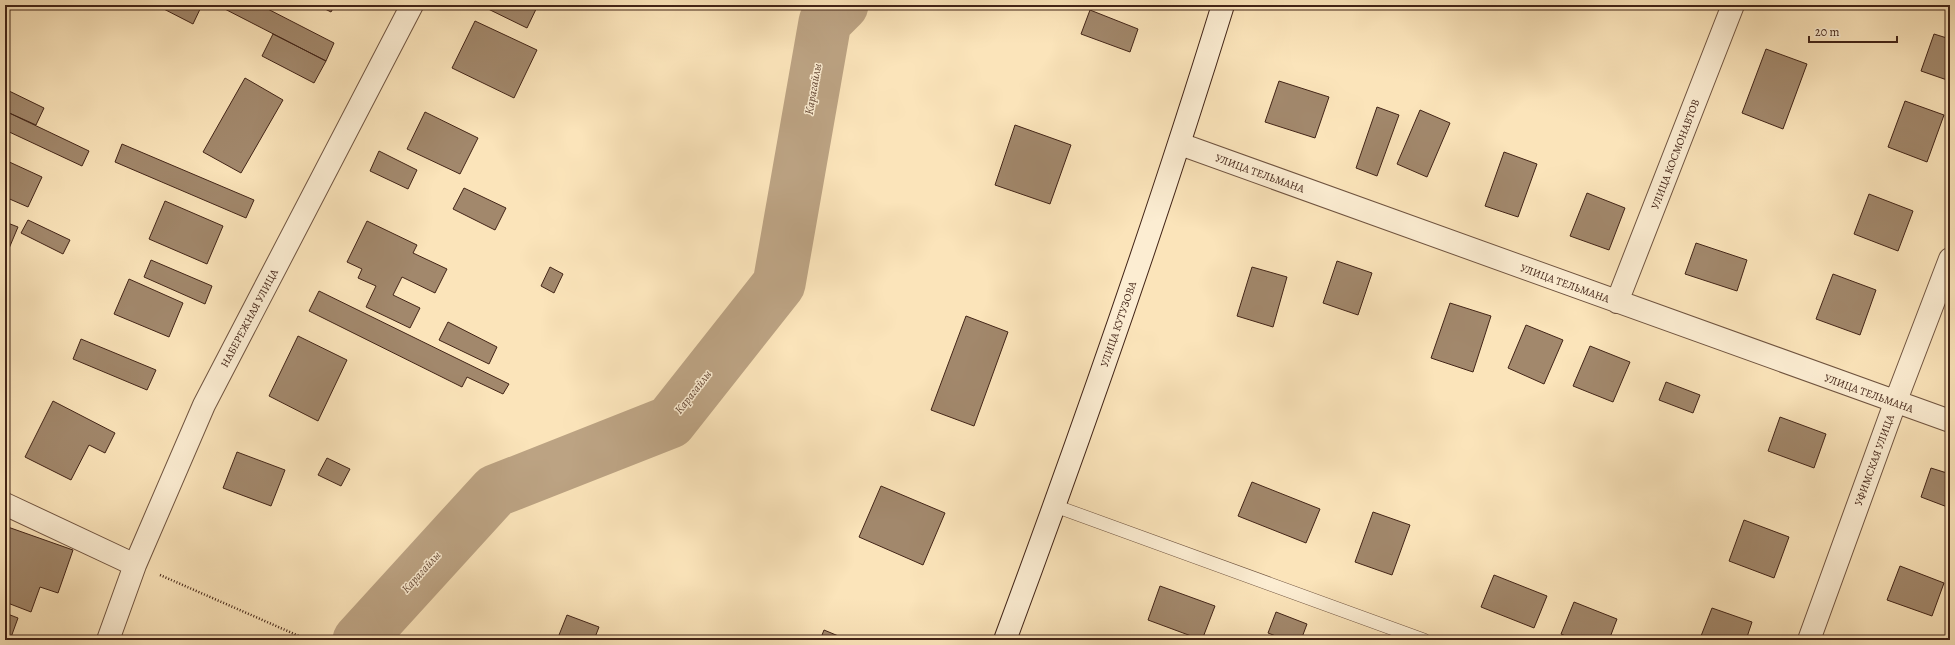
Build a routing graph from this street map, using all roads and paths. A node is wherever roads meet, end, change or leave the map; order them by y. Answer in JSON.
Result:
{"nodes":[{"id":1,"x":412,"y":5,"type":"edge"},
{"id":2,"x":1223,"y":5,"type":"edge"},
{"id":3,"x":1733,"y":5,"type":"edge"},
{"id":4,"x":1180,"y":144,"type":"junction"},
{"id":5,"x":1950,"y":259,"type":"edge"},
{"id":6,"x":1617,"y":302,"type":"junction"},
{"id":7,"x":1895,"y":403,"type":"junction"},
{"id":8,"x":1950,"y":421,"type":"edge"},
{"id":9,"x":5,"y":504,"type":"edge"},
{"id":10,"x":1055,"y":506,"type":"junction"},
{"id":11,"x":135,"y":565,"type":"junction"},
{"id":12,"x":108,"y":640,"type":"edge"},
{"id":13,"x":307,"y":640,"type":"edge"},
{"id":14,"x":1005,"y":640,"type":"edge"},
{"id":15,"x":1425,"y":640,"type":"edge"},
{"id":16,"x":1809,"y":640,"type":"edge"}],
"edges":[{"from":1,"to":11,"type":"street","name":"НАБЕРЕЖНАЯ УЛИЦА"},
{"from":2,"to":4,"type":"street","name":"УЛИЦА КУТУЗОВА"},
{"from":3,"to":6,"type":"street","name":"УЛИЦА КОСМОНАВТОВ"},
{"from":4,"to":6,"type":"street","name":"УЛИЦА ТЕЛЬМАНА"},
{"from":4,"to":10,"type":"street","name":"УЛИЦА КУТУЗОВА"},
{"from":5,"to":7,"type":"street","name":"УФИМСКАЯ УЛИЦА"},
{"from":6,"to":7,"type":"street","name":"УЛИЦА ТЕЛЬМАНА"},
{"from":7,"to":8,"type":"street","name":"УЛИЦА ТЕЛЬМАНА"},
{"from":7,"to":16,"type":"street","name":"УФИМСКАЯ УЛИЦА"},
{"from":9,"to":11,"type":"street"},
{"from":10,"to":14,"type":"street","name":"УЛИЦА КУТУЗОВА"},
{"from":10,"to":15,"type":"lane"},
{"from":11,"to":12,"type":"street","name":"НАБЕРЕЖНАЯ УЛИЦА"},
{"from":11,"to":13,"type":"path"}]}
